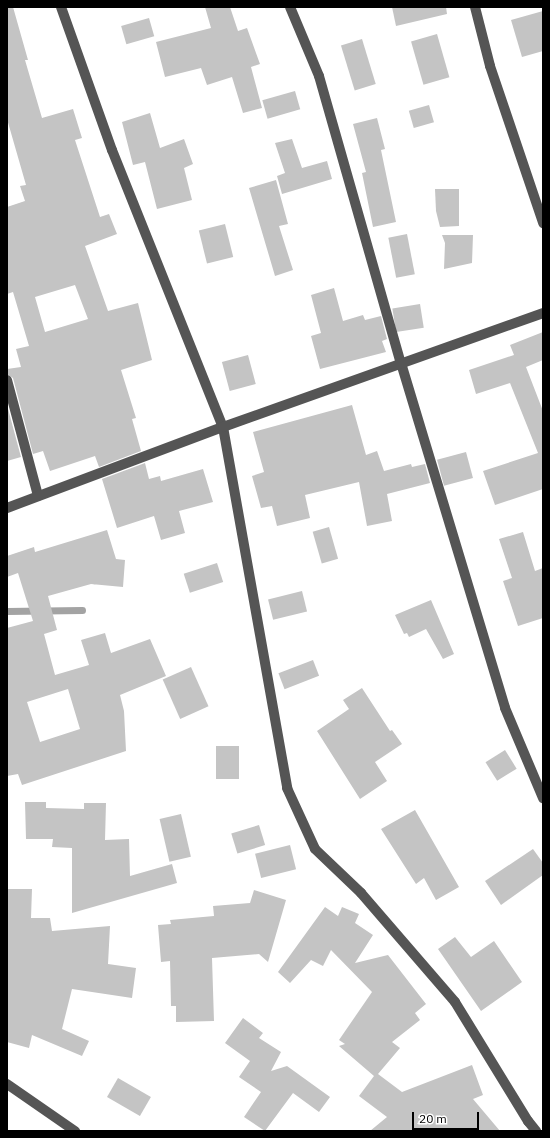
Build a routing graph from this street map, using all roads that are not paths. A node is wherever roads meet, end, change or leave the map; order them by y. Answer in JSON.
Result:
{"nodes":[{"id":1,"x":61,"y":7,"type":"edge"},
{"id":2,"x":290,"y":7,"type":"edge"},
{"id":3,"x":475,"y":7,"type":"edge"},
{"id":4,"x":543,"y":223,"type":"edge"},
{"id":5,"x":543,"y":313,"type":"edge"},
{"id":6,"x":401,"y":363,"type":"junction"},
{"id":7,"x":7,"y":380,"type":"edge"},
{"id":8,"x":223,"y":428,"type":"junction"},
{"id":9,"x":38,"y":496,"type":"junction"},
{"id":10,"x":7,"y":508,"type":"edge"},
{"id":11,"x":543,"y":798,"type":"edge"},
{"id":12,"x":7,"y":1084,"type":"edge"},
{"id":13,"x":75,"y":1131,"type":"edge"},
{"id":14,"x":536,"y":1131,"type":"edge"}],
"edges":[{"from":1,"to":8,"type":"street"},
{"from":2,"to":6,"type":"street"},
{"from":3,"to":4,"type":"street"},
{"from":5,"to":6,"type":"street"},
{"from":6,"to":8,"type":"street"},
{"from":6,"to":11,"type":"street"},
{"from":7,"to":9,"type":"street"},
{"from":8,"to":9,"type":"street"},
{"from":8,"to":14,"type":"street"},
{"from":9,"to":10,"type":"street"},
{"from":12,"to":13,"type":"street"}]}
